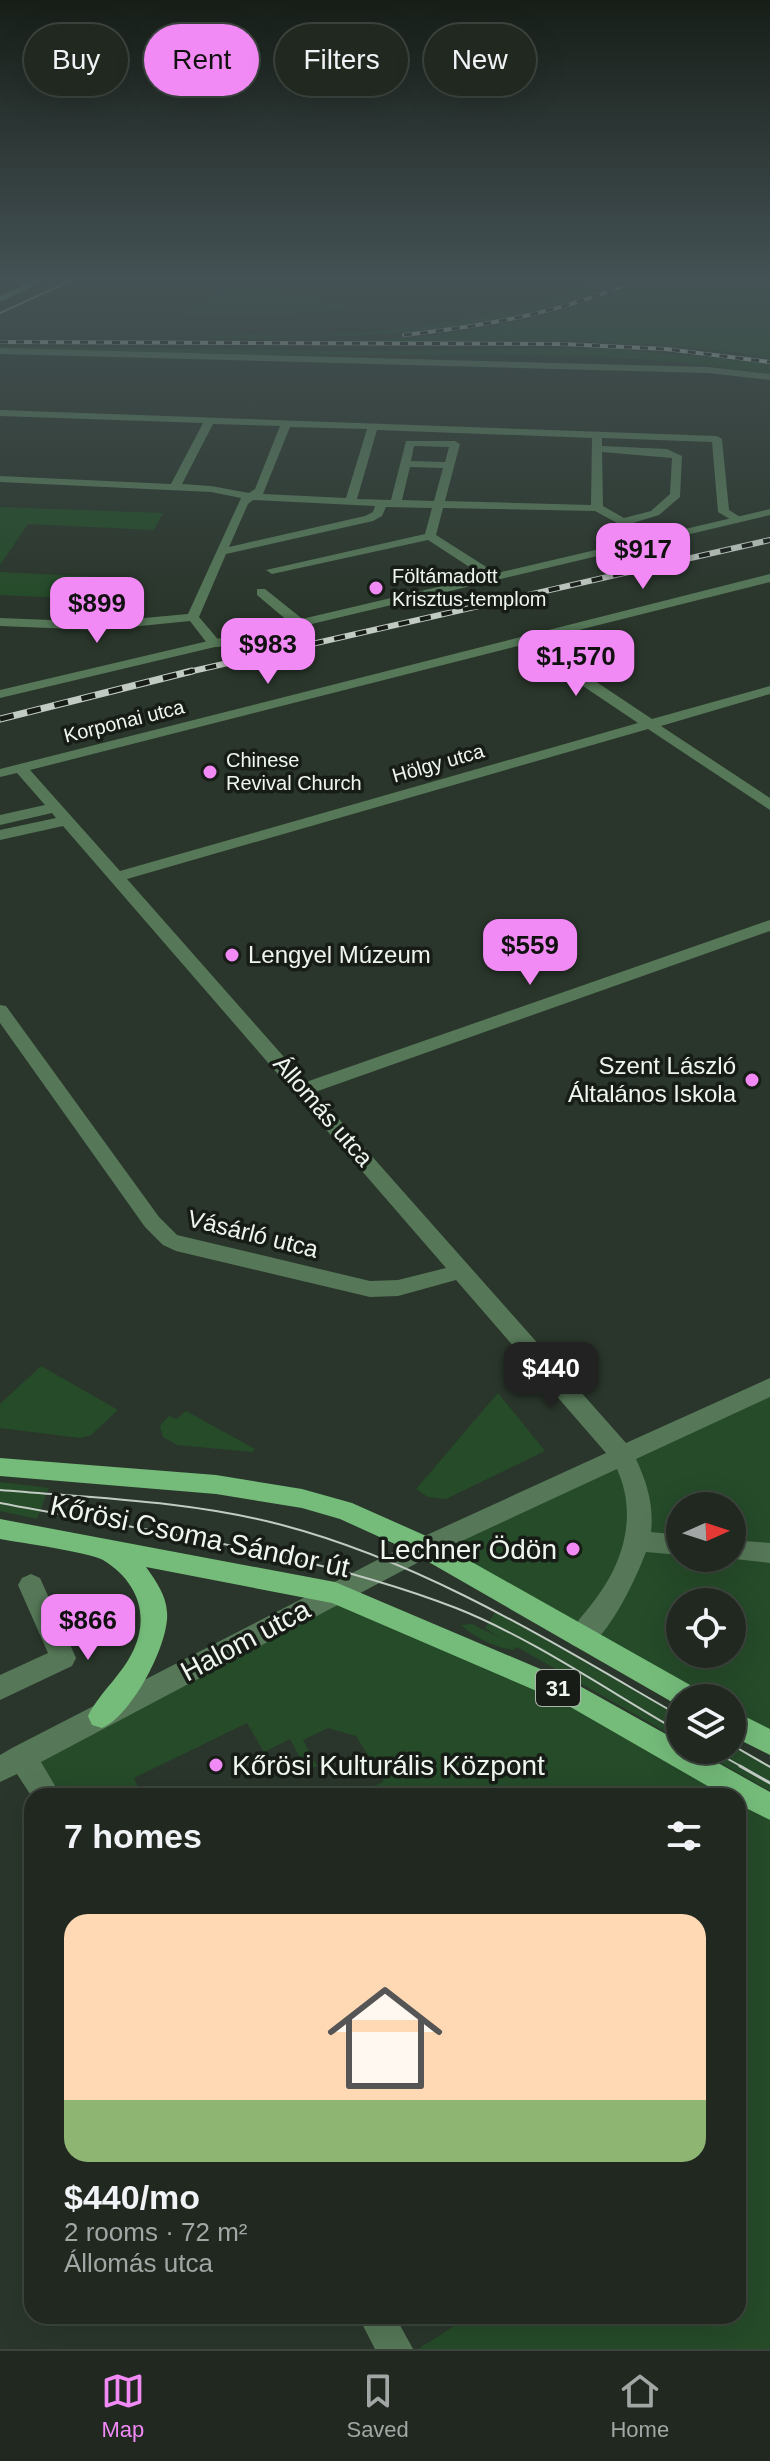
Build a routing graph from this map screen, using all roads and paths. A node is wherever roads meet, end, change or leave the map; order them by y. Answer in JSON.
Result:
{"nodes":[{"id":1,"x":0,"y":413,"type":"edge"},
{"id":2,"x":210,"y":420,"type":"junction"},
{"id":3,"x":286,"y":423,"type":"junction"},
{"id":4,"x":373,"y":426,"type":"junction"},
{"id":5,"x":597,"y":434,"type":"junction"},
{"id":6,"x":597,"y":449,"type":"junction"},
{"id":7,"x":405,"y":464,"type":"junction"},
{"id":8,"x":450,"y":465,"type":"junction"},
{"id":9,"x":0,"y":479,"type":"edge"},
{"id":10,"x":175,"y":487,"type":"junction"},
{"id":11,"x":251,"y":497,"type":"junction"},
{"id":12,"x":350,"y":502,"type":"junction"},
{"id":13,"x":382,"y":503,"type":"junction"},
{"id":14,"x":396,"y":504,"type":"junction"},
{"id":15,"x":439,"y":506,"type":"junction"},
{"id":16,"x":597,"y":508,"type":"junction"},
{"id":17,"x":770,"y":512,"type":"edge"},
{"id":18,"x":739,"y":520,"type":"junction"},
{"id":19,"x":623,"y":522,"type":"junction"},
{"id":20,"x":430,"y":536,"type":"junction"},
{"id":21,"x":656,"y":540,"type":"junction"},
{"id":22,"x":221,"y":552,"type":"junction"},
{"id":23,"x":272,"y":570,"type":"dead end"},
{"id":24,"x":495,"y":578,"type":"junction"},
{"id":25,"x":770,"y":578,"type":"edge"},
{"id":26,"x":261,"y":592,"type":"dead end"},
{"id":27,"x":193,"y":617,"type":"junction"},
{"id":28,"x":0,"y":622,"type":"edge"},
{"id":29,"x":300,"y":624,"type":"junction"},
{"id":30,"x":524,"y":640,"type":"junction"},
{"id":31,"x":215,"y":644,"type":"junction"},
{"id":32,"x":770,"y":690,"type":"edge"},
{"id":33,"x":0,"y":694,"type":"edge"},
{"id":34,"x":649,"y":724,"type":"junction"},
{"id":35,"x":21,"y":768,"type":"junction"},
{"id":36,"x":0,"y":773,"type":"edge"},
{"id":37,"x":770,"y":805,"type":"edge"},
{"id":38,"x":56,"y":807,"type":"junction"},
{"id":39,"x":0,"y":820,"type":"edge"},
{"id":40,"x":68,"y":820,"type":"junction"},
{"id":41,"x":0,"y":835,"type":"edge"},
{"id":42,"x":118,"y":876,"type":"junction"},
{"id":43,"x":770,"y":925,"type":"edge"},
{"id":44,"x":0,"y":1010,"type":"edge"},
{"id":45,"x":304,"y":1089,"type":"junction"},
{"id":46,"x":462,"y":1271,"type":"junction"},
{"id":47,"x":770,"y":1387,"type":"edge"},
{"id":48,"x":623,"y":1456,"type":"junction"},
{"id":49,"x":0,"y":1467,"type":"edge"},
{"id":50,"x":0,"y":1529,"type":"edge"},
{"id":51,"x":638,"y":1541,"type":"junction"},
{"id":52,"x":666,"y":1544,"type":"edge"},
{"id":53,"x":102,"y":1546,"type":"junction"},
{"id":54,"x":427,"y":1546,"type":"junction"},
{"id":55,"x":746,"y":1551,"type":"edge"},
{"id":56,"x":770,"y":1553,"type":"edge"},
{"id":57,"x":31,"y":1585,"type":"dead end"},
{"id":58,"x":335,"y":1593,"type":"junction"},
{"id":59,"x":581,"y":1637,"type":"junction"},
{"id":60,"x":666,"y":1685,"type":"edge"},
{"id":61,"x":0,"y":1688,"type":"edge"},
{"id":62,"x":102,"y":1716,"type":"junction"},
{"id":63,"x":746,"y":1730,"type":"edge"},
{"id":64,"x":770,"y":1743,"type":"edge"},
{"id":65,"x":11,"y":1763,"type":"edge"},
{"id":66,"x":38,"y":1788,"type":"edge"},
{"id":67,"x":736,"y":1788,"type":"edge"},
{"id":68,"x":746,"y":1793,"type":"edge"},
{"id":69,"x":770,"y":1807,"type":"edge"},
{"id":70,"x":380,"y":2324,"type":"edge"},
{"id":71,"x":395,"y":2349,"type":"edge"}],
"edges":[{"from":1,"to":2,"type":"street"},
{"from":2,"to":3,"type":"street"},
{"from":2,"to":10,"type":"street"},
{"from":3,"to":4,"type":"street"},
{"from":3,"to":11,"type":"street"},
{"from":4,"to":5,"type":"street"},
{"from":4,"to":12,"type":"street"},
{"from":5,"to":6,"type":"street"},
{"from":5,"to":18,"type":"street"},
{"from":6,"to":16,"type":"street"},
{"from":6,"to":19,"type":"street"},
{"from":7,"to":8,"type":"street"},
{"from":7,"to":8,"type":"street"},
{"from":7,"to":14,"type":"street"},
{"from":8,"to":15,"type":"street"},
{"from":9,"to":10,"type":"street"},
{"from":10,"to":11,"type":"street"},
{"from":11,"to":12,"type":"street"},
{"from":11,"to":22,"type":"street"},
{"from":12,"to":13,"type":"street"},
{"from":13,"to":14,"type":"street"},
{"from":13,"to":22,"type":"street"},
{"from":14,"to":15,"type":"street"},
{"from":15,"to":16,"type":"street"},
{"from":15,"to":20,"type":"street"},
{"from":16,"to":19,"type":"street"},
{"from":17,"to":18,"type":"street"},
{"from":18,"to":21,"type":"street"},
{"from":19,"to":21,"type":"street"},
{"from":20,"to":23,"type":"street"},
{"from":20,"to":24,"type":"street"},
{"from":21,"to":24,"type":"street"},
{"from":22,"to":27,"type":"street"},
{"from":24,"to":29,"type":"street"},
{"from":25,"to":30,"type":"street","name":"Korponai utca"},
{"from":26,"to":29,"type":"street"},
{"from":27,"to":28,"type":"street"},
{"from":27,"to":31,"type":"street"},
{"from":29,"to":31,"type":"street"},
{"from":30,"to":34,"type":"street"},
{"from":30,"to":35,"type":"street","name":"Korponai utca"},
{"from":31,"to":33,"type":"street"},
{"from":32,"to":34,"type":"street","name":"Hölgy utca"},
{"from":34,"to":37,"type":"street"},
{"from":34,"to":42,"type":"street","name":"Hölgy utca"},
{"from":35,"to":36,"type":"street","name":"Korponai utca"},
{"from":35,"to":38,"type":"street","name":"Állomás utca"},
{"from":38,"to":39,"type":"street"},
{"from":38,"to":40,"type":"street","name":"Állomás utca"},
{"from":40,"to":41,"type":"street"},
{"from":40,"to":42,"type":"street","name":"Állomás utca"},
{"from":42,"to":45,"type":"street","name":"Állomás utca"},
{"from":43,"to":45,"type":"street"},
{"from":44,"to":46,"type":"street","name":"Vásárló utca"},
{"from":45,"to":46,"type":"street","name":"Állomás utca"},
{"from":46,"to":48,"type":"street","name":"Állomás utca"},
{"from":47,"to":48,"type":"street","name":"Halom utca"},
{"from":48,"to":51,"type":"street"},
{"from":48,"to":54,"type":"street","name":"Halom utca"},
{"from":49,"to":54,"type":"main road","name":"Kőrösi Csoma Sándor út","number":"31"},
{"from":50,"to":53,"type":"main road","name":"Kőrösi Csoma Sándor út","number":"31"},
{"from":51,"to":52,"type":"street"},
{"from":51,"to":59,"type":"street"},
{"from":53,"to":58,"type":"main road","name":"Kőrösi Csoma Sándor út","number":"31"},
{"from":53,"to":62,"type":"main road"},
{"from":54,"to":58,"type":"street","name":"Halom utca"},
{"from":54,"to":59,"type":"main road","name":"Kőrösi Csoma Sándor út","number":"31"},
{"from":55,"to":56,"type":"street"},
{"from":57,"to":61,"type":"street"},
{"from":58,"to":62,"type":"street","name":"Halom utca"},
{"from":58,"to":67,"type":"main road","name":"Kőrösi Csoma Sándor út","number":"31"},
{"from":59,"to":60,"type":"main road","name":"Kőrösi Csoma Sándor út","number":"31"},
{"from":62,"to":65,"type":"street","name":"Halom utca"},
{"from":63,"to":64,"type":"main road"},
{"from":65,"to":66,"type":"street"},
{"from":68,"to":69,"type":"main road","name":"Kőrösi Csoma Sándor út","number":"31"},
{"from":70,"to":71,"type":"street"}]}
